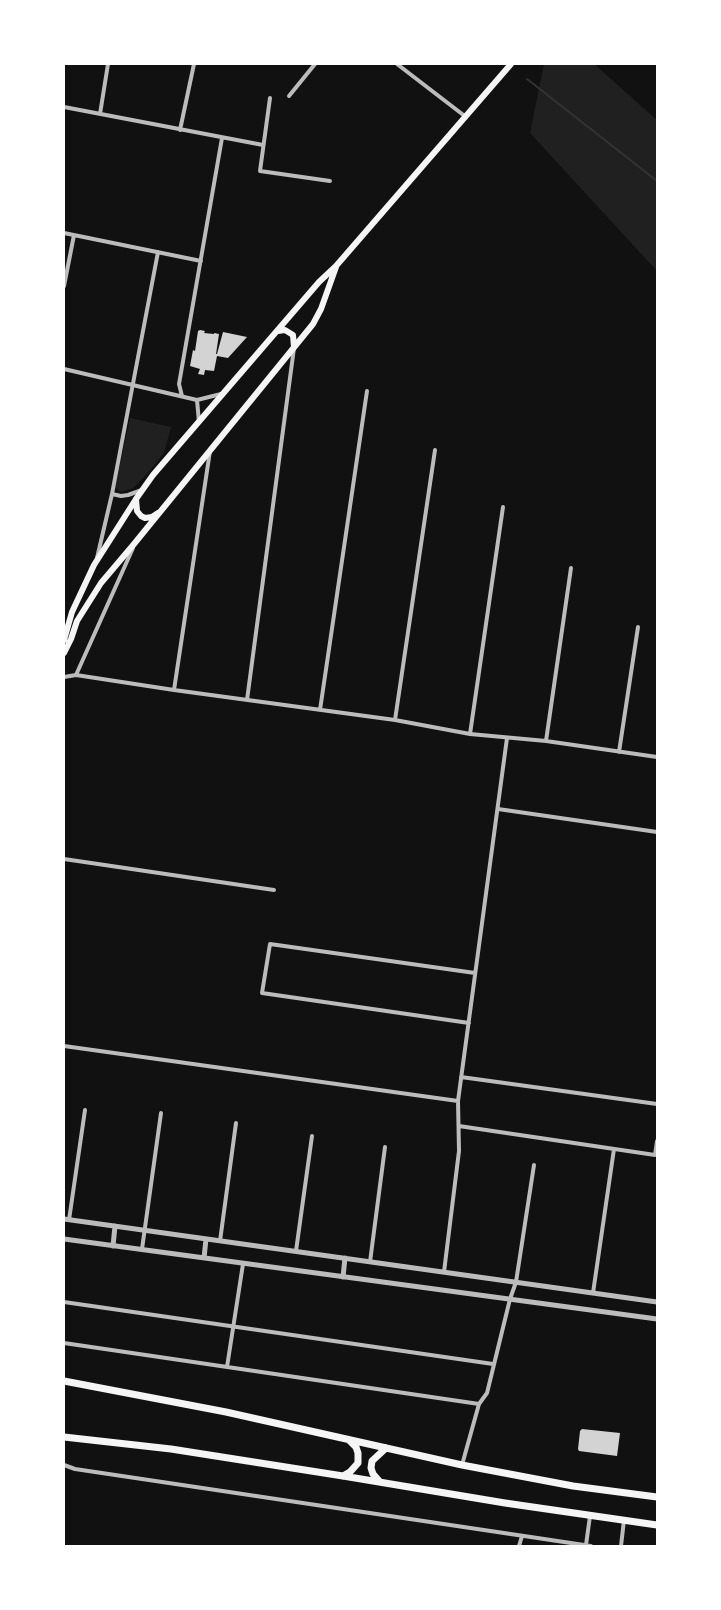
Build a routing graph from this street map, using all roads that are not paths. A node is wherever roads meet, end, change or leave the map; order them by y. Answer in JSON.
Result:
{"nodes":[{"id":1,"x":108,"y":64,"type":"edge"},
{"id":2,"x":194,"y":64,"type":"edge"},
{"id":3,"x":315,"y":64,"type":"edge"},
{"id":4,"x":397,"y":64,"type":"edge"},
{"id":5,"x":511,"y":64,"type":"edge"},
{"id":6,"x":290,"y":96,"type":"dead end"},
{"id":7,"x":270,"y":98,"type":"dead end"},
{"id":8,"x":64,"y":108,"type":"edge"},
{"id":9,"x":100,"y":114,"type":"junction"},
{"id":10,"x":466,"y":117,"type":"junction"},
{"id":11,"x":180,"y":130,"type":"junction"},
{"id":12,"x":222,"y":138,"type":"junction"},
{"id":13,"x":263,"y":145,"type":"junction"},
{"id":14,"x":330,"y":181,"type":"dead end"},
{"id":15,"x":64,"y":233,"type":"edge"},
{"id":16,"x":74,"y":235,"type":"junction"},
{"id":17,"x":158,"y":252,"type":"junction"},
{"id":18,"x":201,"y":262,"type":"junction"},
{"id":19,"x":336,"y":266,"type":"junction"},
{"id":20,"x":64,"y":286,"type":"edge"},
{"id":21,"x":278,"y":331,"type":"junction"},
{"id":22,"x":294,"y":347,"type":"junction"},
{"id":23,"x":64,"y":369,"type":"edge"},
{"id":24,"x":132,"y":384,"type":"junction"},
{"id":25,"x":367,"y":391,"type":"dead end"},
{"id":26,"x":224,"y":393,"type":"junction"},
{"id":27,"x":182,"y":396,"type":"junction"},
{"id":28,"x":196,"y":400,"type":"junction"},
{"id":29,"x":199,"y":423,"type":"junction"},
{"id":30,"x":435,"y":450,"type":"dead end"},
{"id":31,"x":210,"y":451,"type":"junction"},
{"id":32,"x":142,"y":490,"type":"junction"},
{"id":33,"x":112,"y":494,"type":"junction"},
{"id":34,"x":136,"y":499,"type":"junction"},
{"id":35,"x":503,"y":507,"type":"dead end"},
{"id":36,"x":159,"y":513,"type":"junction"},
{"id":37,"x":134,"y":544,"type":"junction"},
{"id":38,"x":96,"y":562,"type":"junction"},
{"id":39,"x":571,"y":568,"type":"dead end"},
{"id":40,"x":638,"y":628,"type":"dead end"},
{"id":41,"x":64,"y":640,"type":"edge"},
{"id":42,"x":64,"y":653,"type":"edge"},
{"id":43,"x":76,"y":675,"type":"junction"},
{"id":44,"x":64,"y":677,"type":"edge"},
{"id":45,"x":174,"y":690,"type":"junction"},
{"id":46,"x":247,"y":700,"type":"junction"},
{"id":47,"x":320,"y":710,"type":"junction"},
{"id":48,"x":395,"y":720,"type":"junction"},
{"id":49,"x":470,"y":734,"type":"junction"},
{"id":50,"x":507,"y":738,"type":"junction"},
{"id":51,"x":546,"y":742,"type":"junction"},
{"id":52,"x":619,"y":752,"type":"junction"},
{"id":53,"x":657,"y":757,"type":"edge"},
{"id":54,"x":498,"y":809,"type":"junction"},
{"id":55,"x":657,"y":832,"type":"edge"},
{"id":56,"x":64,"y":859,"type":"edge"},
{"id":57,"x":274,"y":890,"type":"dead end"},
{"id":58,"x":475,"y":973,"type":"junction"},
{"id":59,"x":468,"y":1023,"type":"junction"},
{"id":60,"x":64,"y":1046,"type":"edge"},
{"id":61,"x":461,"y":1077,"type":"junction"},
{"id":62,"x":458,"y":1101,"type":"junction"},
{"id":63,"x":657,"y":1104,"type":"edge"},
{"id":64,"x":85,"y":1110,"type":"dead end"},
{"id":65,"x":161,"y":1113,"type":"dead end"},
{"id":66,"x":236,"y":1123,"type":"dead end"},
{"id":67,"x":459,"y":1126,"type":"junction"},
{"id":68,"x":312,"y":1136,"type":"dead end"},
{"id":69,"x":657,"y":1141,"type":"edge"},
{"id":70,"x":385,"y":1147,"type":"dead end"},
{"id":71,"x":614,"y":1149,"type":"junction"},
{"id":72,"x":534,"y":1165,"type":"dead end"},
{"id":73,"x":67,"y":1219,"type":"edge"},
{"id":74,"x":115,"y":1226,"type":"junction"},
{"id":75,"x":144,"y":1230,"type":"junction"},
{"id":76,"x":64,"y":1239,"type":"edge"},
{"id":77,"x":206,"y":1239,"type":"junction"},
{"id":78,"x":220,"y":1241,"type":"junction"},
{"id":79,"x":113,"y":1246,"type":"junction"},
{"id":80,"x":142,"y":1249,"type":"junction"},
{"id":81,"x":296,"y":1251,"type":"junction"},
{"id":82,"x":204,"y":1258,"type":"junction"},
{"id":83,"x":345,"y":1258,"type":"junction"},
{"id":84,"x":370,"y":1262,"type":"junction"},
{"id":85,"x":243,"y":1264,"type":"junction"},
{"id":86,"x":444,"y":1272,"type":"junction"},
{"id":87,"x":343,"y":1277,"type":"junction"},
{"id":88,"x":516,"y":1282,"type":"junction"},
{"id":89,"x":594,"y":1293,"type":"junction"},
{"id":90,"x":510,"y":1299,"type":"junction"},
{"id":91,"x":64,"y":1302,"type":"edge"},
{"id":92,"x":657,"y":1302,"type":"edge"},
{"id":93,"x":657,"y":1319,"type":"edge"},
{"id":94,"x":234,"y":1326,"type":"junction"},
{"id":95,"x":64,"y":1343,"type":"edge"},
{"id":96,"x":493,"y":1364,"type":"junction"},
{"id":97,"x":227,"y":1367,"type":"junction"},
{"id":98,"x":64,"y":1381,"type":"edge"},
{"id":99,"x":479,"y":1404,"type":"junction"},
{"id":100,"x":64,"y":1437,"type":"edge"},
{"id":101,"x":349,"y":1440,"type":"junction"},
{"id":102,"x":386,"y":1448,"type":"junction"},
{"id":103,"x":64,"y":1465,"type":"edge"},
{"id":104,"x":462,"y":1465,"type":"junction"},
{"id":105,"x":343,"y":1476,"type":"junction"},
{"id":106,"x":380,"y":1482,"type":"junction"},
{"id":107,"x":657,"y":1497,"type":"edge"},
{"id":108,"x":590,"y":1516,"type":"junction"},
{"id":109,"x":624,"y":1520,"type":"junction"},
{"id":110,"x":657,"y":1525,"type":"edge"},
{"id":111,"x":522,"y":1536,"type":"junction"},
{"id":112,"x":519,"y":1546,"type":"edge"},
{"id":113,"x":589,"y":1546,"type":"edge"},
{"id":114,"x":621,"y":1546,"type":"edge"}],
"edges":[{"from":1,"to":9,"type":"street"},
{"from":2,"to":11,"type":"street"},
{"from":3,"to":6,"type":"street"},
{"from":4,"to":10,"type":"street"},
{"from":5,"to":10,"type":"main road"},
{"from":7,"to":13,"type":"street"},
{"from":8,"to":9,"type":"street"},
{"from":9,"to":11,"type":"street"},
{"from":10,"to":19,"type":"main road"},
{"from":11,"to":12,"type":"street"},
{"from":12,"to":13,"type":"street"},
{"from":12,"to":18,"type":"street"},
{"from":13,"to":14,"type":"street"},
{"from":15,"to":16,"type":"street"},
{"from":16,"to":17,"type":"street"},
{"from":16,"to":20,"type":"street"},
{"from":17,"to":18,"type":"street"},
{"from":17,"to":24,"type":"street"},
{"from":18,"to":27,"type":"street"},
{"from":19,"to":21,"type":"main road"},
{"from":19,"to":22,"type":"main road"},
{"from":21,"to":22,"type":"main road"},
{"from":21,"to":26,"type":"main road"},
{"from":22,"to":31,"type":"main road"},
{"from":22,"to":46,"type":"street"},
{"from":23,"to":24,"type":"street"},
{"from":24,"to":27,"type":"street"},
{"from":24,"to":33,"type":"street"},
{"from":25,"to":47,"type":"street"},
{"from":26,"to":28,"type":"street"},
{"from":26,"to":29,"type":"main road"},
{"from":27,"to":28,"type":"street"},
{"from":28,"to":29,"type":"street"},
{"from":29,"to":32,"type":"main road"},
{"from":30,"to":48,"type":"street"},
{"from":31,"to":36,"type":"main road"},
{"from":31,"to":45,"type":"street"},
{"from":32,"to":33,"type":"street"},
{"from":32,"to":34,"type":"main road"},
{"from":33,"to":38,"type":"street"},
{"from":34,"to":36,"type":"main road"},
{"from":34,"to":38,"type":"main road"},
{"from":35,"to":49,"type":"street"},
{"from":36,"to":37,"type":"main road"},
{"from":37,"to":42,"type":"main road"},
{"from":37,"to":43,"type":"street"},
{"from":38,"to":41,"type":"main road"},
{"from":39,"to":51,"type":"street"},
{"from":40,"to":52,"type":"street"},
{"from":43,"to":44,"type":"street"},
{"from":43,"to":45,"type":"street"},
{"from":45,"to":46,"type":"street"},
{"from":46,"to":47,"type":"street"},
{"from":47,"to":48,"type":"street"},
{"from":48,"to":49,"type":"street"},
{"from":49,"to":50,"type":"street"},
{"from":50,"to":51,"type":"street"},
{"from":50,"to":54,"type":"street"},
{"from":51,"to":52,"type":"street"},
{"from":52,"to":53,"type":"street"},
{"from":54,"to":55,"type":"street"},
{"from":54,"to":58,"type":"street"},
{"from":56,"to":57,"type":"street"},
{"from":58,"to":59,"type":"street"},
{"from":58,"to":59,"type":"street"},
{"from":59,"to":61,"type":"street"},
{"from":60,"to":62,"type":"street"},
{"from":61,"to":62,"type":"street"},
{"from":61,"to":63,"type":"street"},
{"from":62,"to":67,"type":"street"},
{"from":64,"to":73,"type":"street"},
{"from":65,"to":75,"type":"street"},
{"from":66,"to":78,"type":"street"},
{"from":67,"to":71,"type":"street"},
{"from":67,"to":86,"type":"street"},
{"from":68,"to":81,"type":"street"},
{"from":69,"to":71,"type":"street"},
{"from":70,"to":84,"type":"street"},
{"from":71,"to":89,"type":"street"},
{"from":72,"to":88,"type":"street"},
{"from":73,"to":74,"type":"street"},
{"from":74,"to":75,"type":"street"},
{"from":74,"to":79,"type":"street"},
{"from":75,"to":77,"type":"street"},
{"from":75,"to":80,"type":"street"},
{"from":76,"to":79,"type":"street"},
{"from":77,"to":78,"type":"street"},
{"from":77,"to":82,"type":"street"},
{"from":78,"to":81,"type":"street"},
{"from":79,"to":80,"type":"street"},
{"from":80,"to":82,"type":"street"},
{"from":81,"to":83,"type":"street"},
{"from":82,"to":85,"type":"street"},
{"from":83,"to":84,"type":"street"},
{"from":83,"to":87,"type":"street"},
{"from":84,"to":86,"type":"street"},
{"from":85,"to":87,"type":"street"},
{"from":85,"to":94,"type":"street"},
{"from":86,"to":88,"type":"street"},
{"from":87,"to":90,"type":"street"},
{"from":88,"to":89,"type":"street"},
{"from":88,"to":90,"type":"street"},
{"from":89,"to":92,"type":"street"},
{"from":90,"to":93,"type":"street"},
{"from":90,"to":96,"type":"street"},
{"from":91,"to":94,"type":"street"},
{"from":94,"to":96,"type":"street"},
{"from":94,"to":97,"type":"street"},
{"from":95,"to":97,"type":"street"},
{"from":96,"to":99,"type":"street"},
{"from":97,"to":99,"type":"street"},
{"from":98,"to":101,"type":"highway"},
{"from":99,"to":104,"type":"street"},
{"from":100,"to":105,"type":"highway"},
{"from":101,"to":102,"type":"highway"},
{"from":101,"to":105,"type":"highway"},
{"from":102,"to":104,"type":"highway"},
{"from":102,"to":106,"type":"highway"},
{"from":103,"to":111,"type":"street"},
{"from":104,"to":107,"type":"highway"},
{"from":105,"to":106,"type":"highway"},
{"from":106,"to":108,"type":"highway"},
{"from":108,"to":109,"type":"highway"},
{"from":108,"to":113,"type":"street"},
{"from":109,"to":110,"type":"highway"},
{"from":109,"to":114,"type":"street"},
{"from":111,"to":112,"type":"street"},
{"from":111,"to":113,"type":"street"}]}
